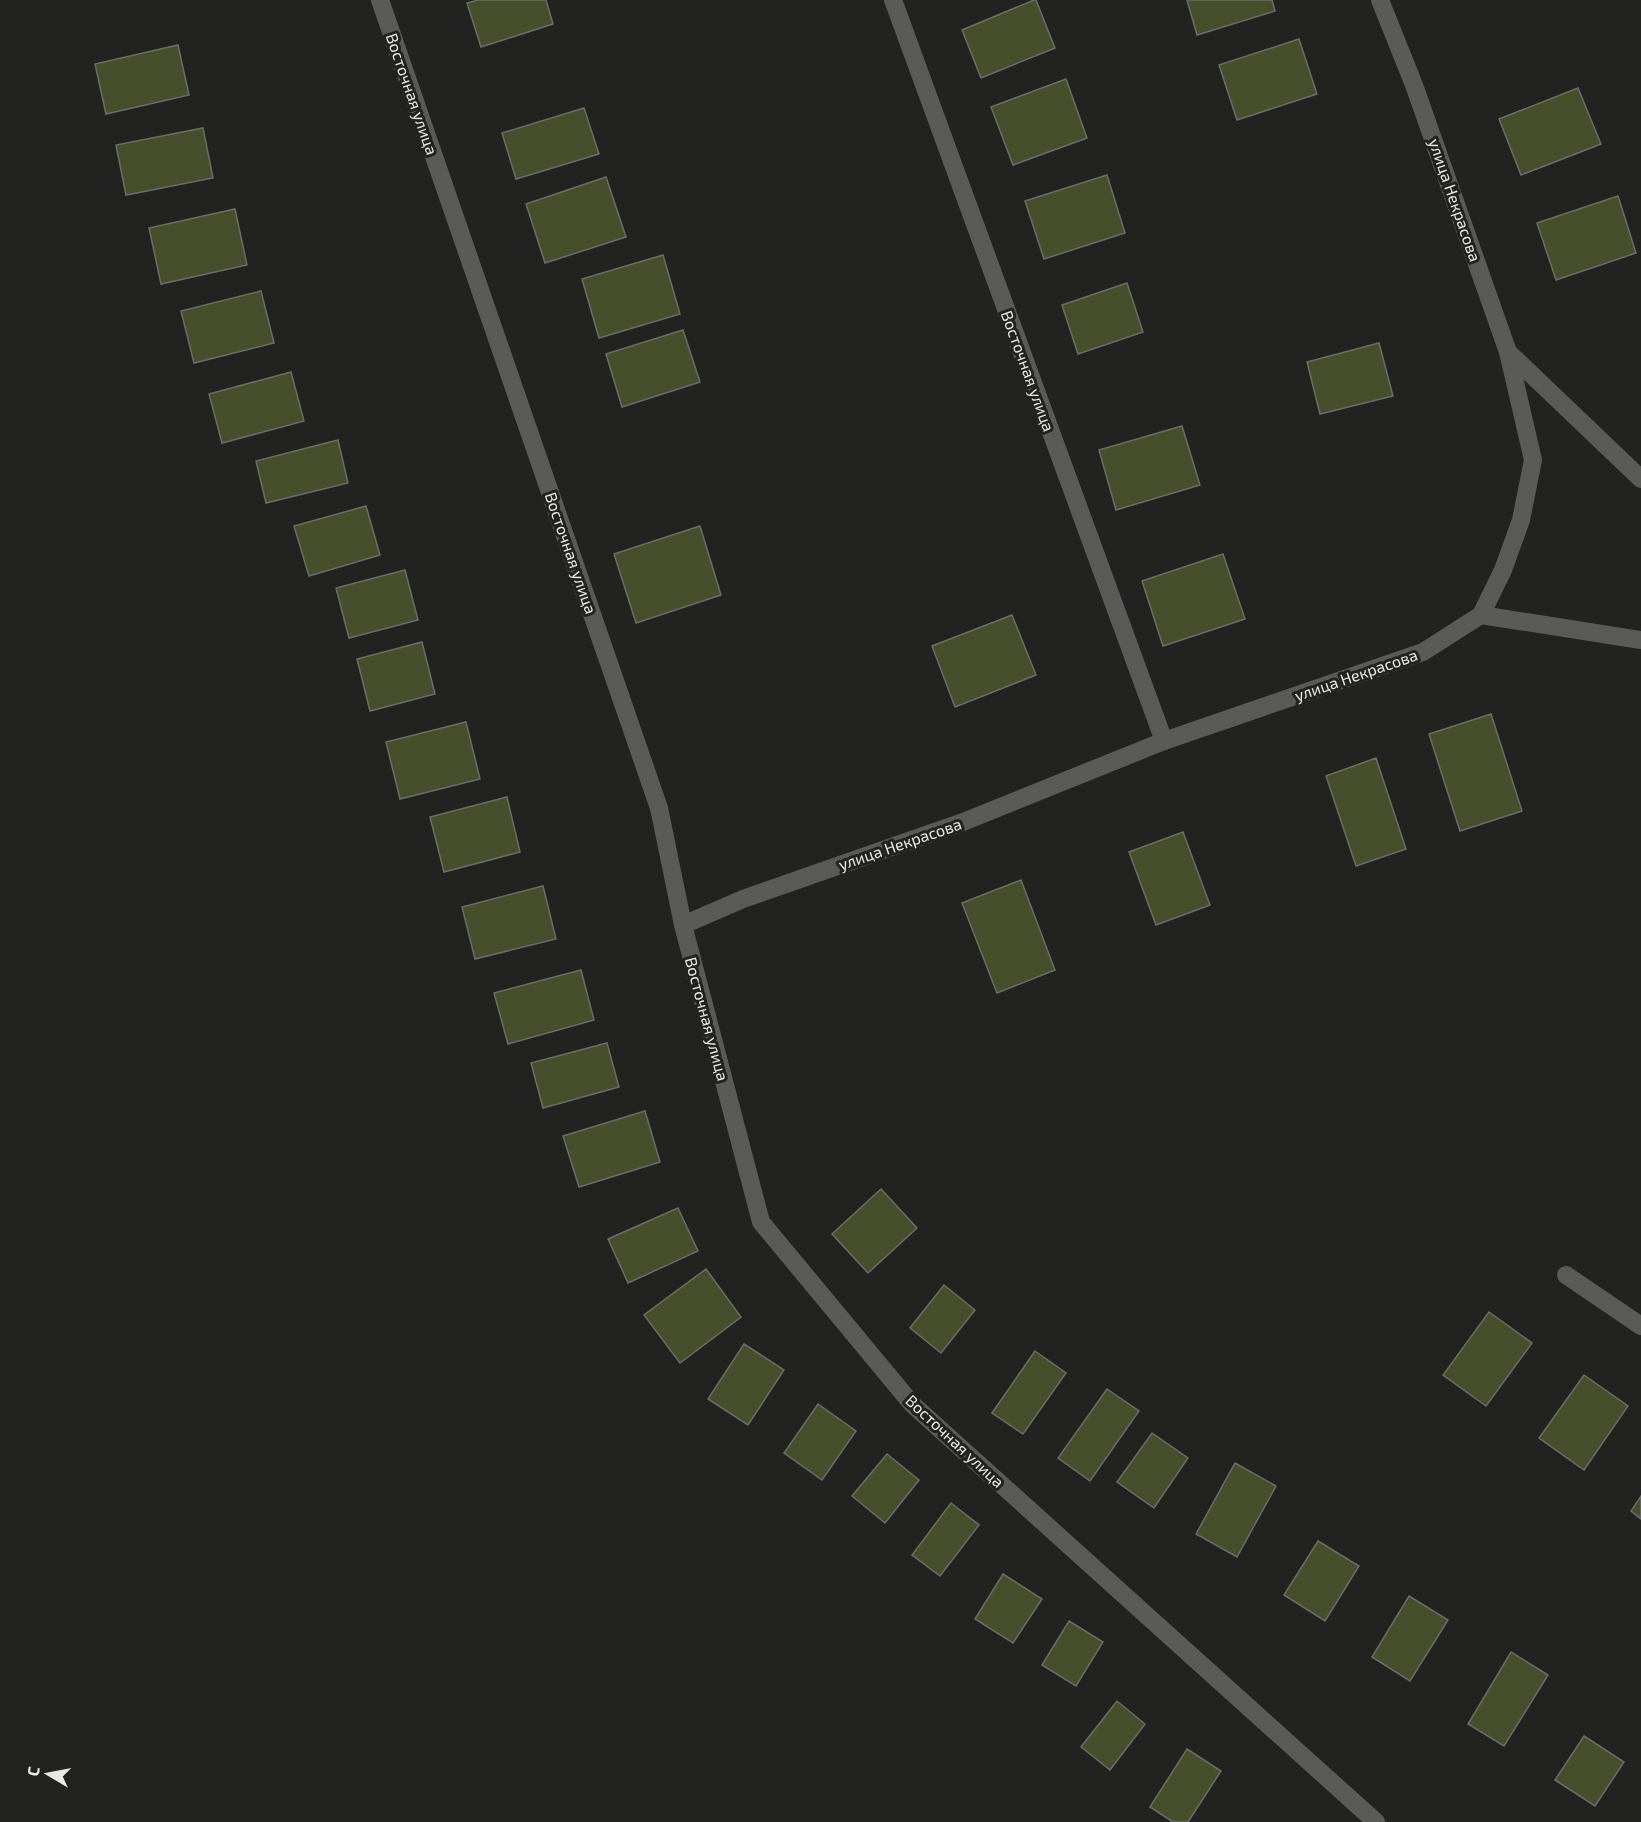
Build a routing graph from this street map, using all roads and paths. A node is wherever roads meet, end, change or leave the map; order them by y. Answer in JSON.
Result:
{"nodes":[{"id":1,"x":380,"y":0,"type":"edge"},
{"id":2,"x":892,"y":0,"type":"edge"},
{"id":3,"x":1380,"y":0,"type":"edge"},
{"id":4,"x":1509,"y":352,"type":"junction"},
{"id":5,"x":1641,"y":479,"type":"edge"},
{"id":6,"x":1481,"y":615,"type":"junction"},
{"id":7,"x":1641,"y":640,"type":"edge"},
{"id":8,"x":1164,"y":741,"type":"junction"},
{"id":9,"x":683,"y":925,"type":"junction"},
{"id":10,"x":1566,"y":1275,"type":"dead end"},
{"id":11,"x":1641,"y":1326,"type":"edge"},
{"id":12,"x":1376,"y":1822,"type":"edge"}],
"edges":[{"from":1,"to":9,"type":"street","name":"Восточная улица"},
{"from":2,"to":8,"type":"street","name":"Восточная улица"},
{"from":3,"to":4,"type":"street","name":"улица Некрасова"},
{"from":4,"to":5,"type":"street"},
{"from":4,"to":6,"type":"street","name":"улица Некрасова"},
{"from":6,"to":7,"type":"street"},
{"from":6,"to":8,"type":"street","name":"улица Некрасова"},
{"from":8,"to":9,"type":"street","name":"улица Некрасова"},
{"from":9,"to":12,"type":"street","name":"Восточная улица"},
{"from":10,"to":11,"type":"street"}]}
